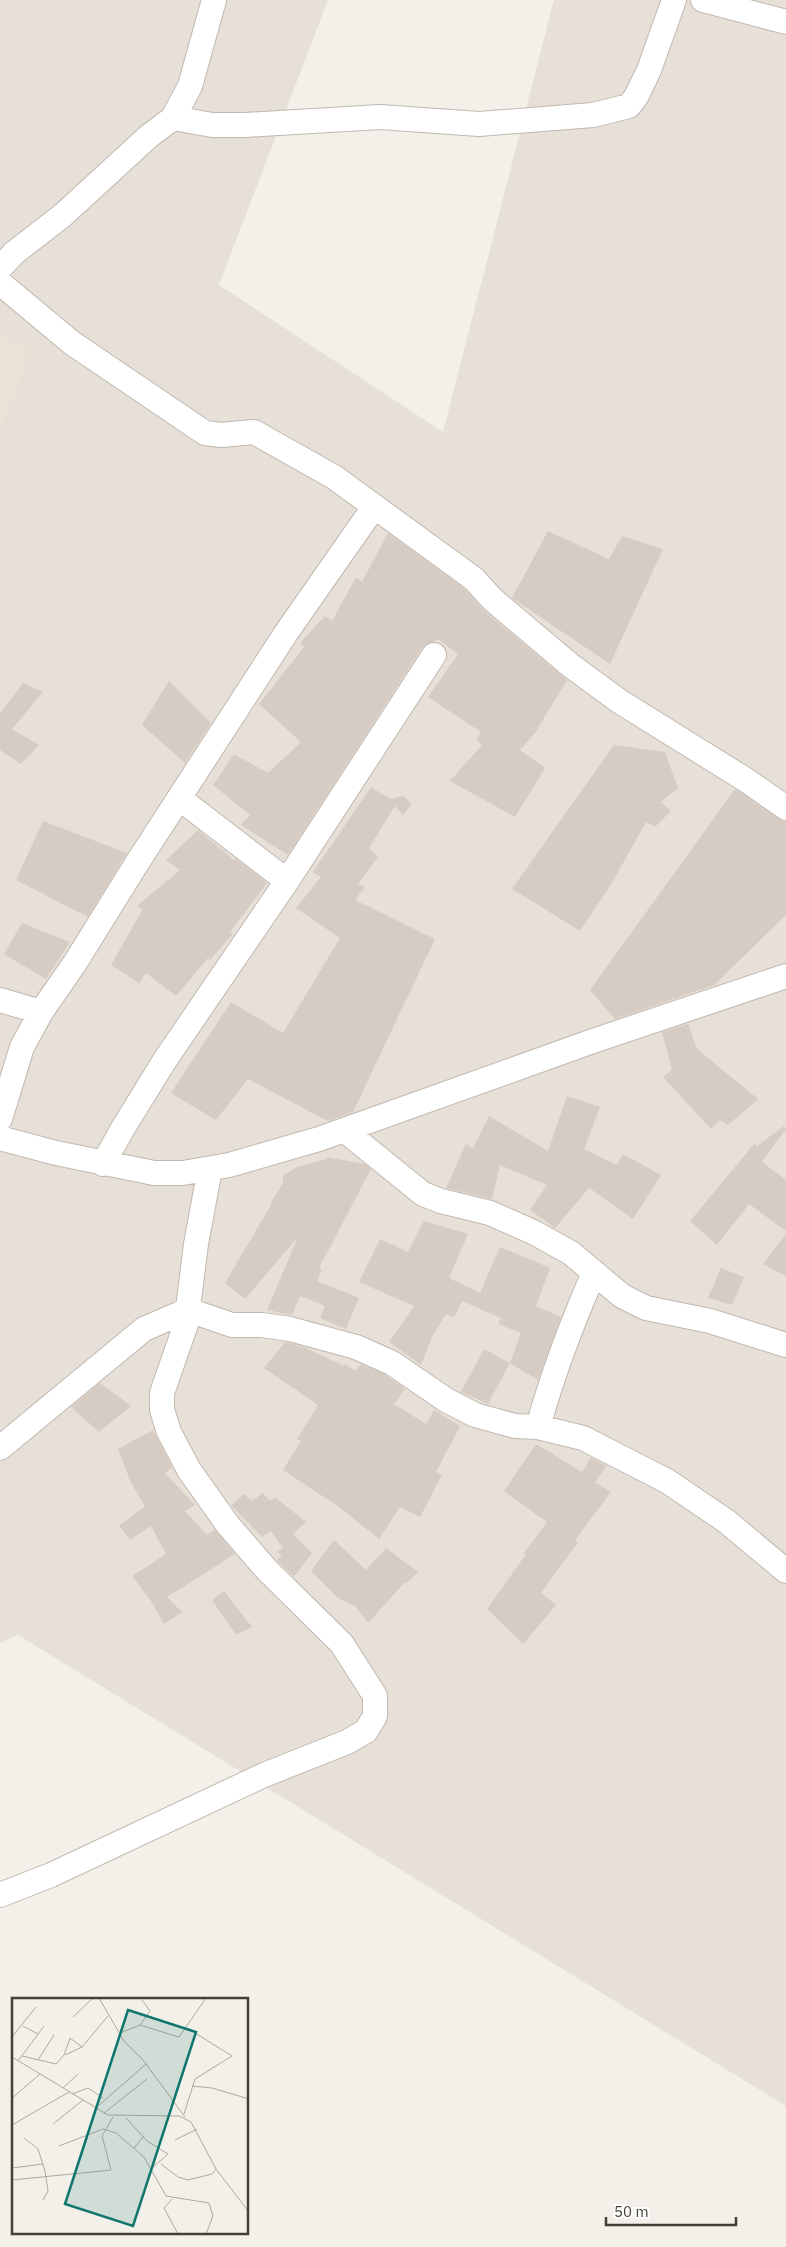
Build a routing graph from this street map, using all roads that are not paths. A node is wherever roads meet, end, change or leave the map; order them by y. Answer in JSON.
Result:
{"nodes":[{"id":1,"x":214,"y":0,"type":"edge"},
{"id":2,"x":674,"y":0,"type":"edge"},
{"id":3,"x":703,"y":0,"type":"edge"},
{"id":4,"x":786,"y":22,"type":"edge"},
{"id":5,"x":173,"y":118,"type":"junction"},
{"id":6,"x":0,"y":268,"type":"edge"},
{"id":7,"x":0,"y":283,"type":"edge"},
{"id":8,"x":374,"y":507,"type":"junction"},
{"id":9,"x":434,"y":655,"type":"dead end"},
{"id":10,"x":179,"y":798,"type":"junction"},
{"id":11,"x":786,"y":808,"type":"edge"},
{"id":12,"x":287,"y":881,"type":"junction"},
{"id":13,"x":786,"y":976,"type":"edge"},
{"id":14,"x":0,"y":1000,"type":"edge"},
{"id":15,"x":41,"y":1012,"type":"junction"},
{"id":16,"x":0,"y":1119,"type":"edge"},
{"id":17,"x":344,"y":1130,"type":"junction"},
{"id":18,"x":0,"y":1138,"type":"edge"},
{"id":19,"x":103,"y":1164,"type":"junction"},
{"id":20,"x":210,"y":1169,"type":"junction"},
{"id":21,"x":594,"y":1273,"type":"junction"},
{"id":22,"x":188,"y":1310,"type":"junction"},
{"id":23,"x":786,"y":1345,"type":"edge"},
{"id":24,"x":538,"y":1427,"type":"junction"},
{"id":25,"x":0,"y":1448,"type":"edge"},
{"id":26,"x":786,"y":1571,"type":"edge"},
{"id":27,"x":0,"y":1895,"type":"edge"}],
"edges":[{"from":1,"to":5,"type":"street"},
{"from":2,"to":5,"type":"street"},
{"from":3,"to":4,"type":"street"},
{"from":5,"to":6,"type":"street"},
{"from":7,"to":8,"type":"street"},
{"from":8,"to":10,"type":"street"},
{"from":8,"to":11,"type":"street"},
{"from":9,"to":12,"type":"street"},
{"from":10,"to":12,"type":"street"},
{"from":10,"to":15,"type":"street"},
{"from":12,"to":19,"type":"street"},
{"from":13,"to":17,"type":"street"},
{"from":14,"to":15,"type":"street"},
{"from":15,"to":16,"type":"street"},
{"from":17,"to":20,"type":"street"},
{"from":17,"to":21,"type":"street"},
{"from":18,"to":19,"type":"street"},
{"from":19,"to":20,"type":"street"},
{"from":20,"to":22,"type":"street"},
{"from":21,"to":23,"type":"street"},
{"from":21,"to":24,"type":"street"},
{"from":22,"to":24,"type":"street"},
{"from":22,"to":25,"type":"street"},
{"from":22,"to":27,"type":"street"},
{"from":24,"to":26,"type":"street"}]}
